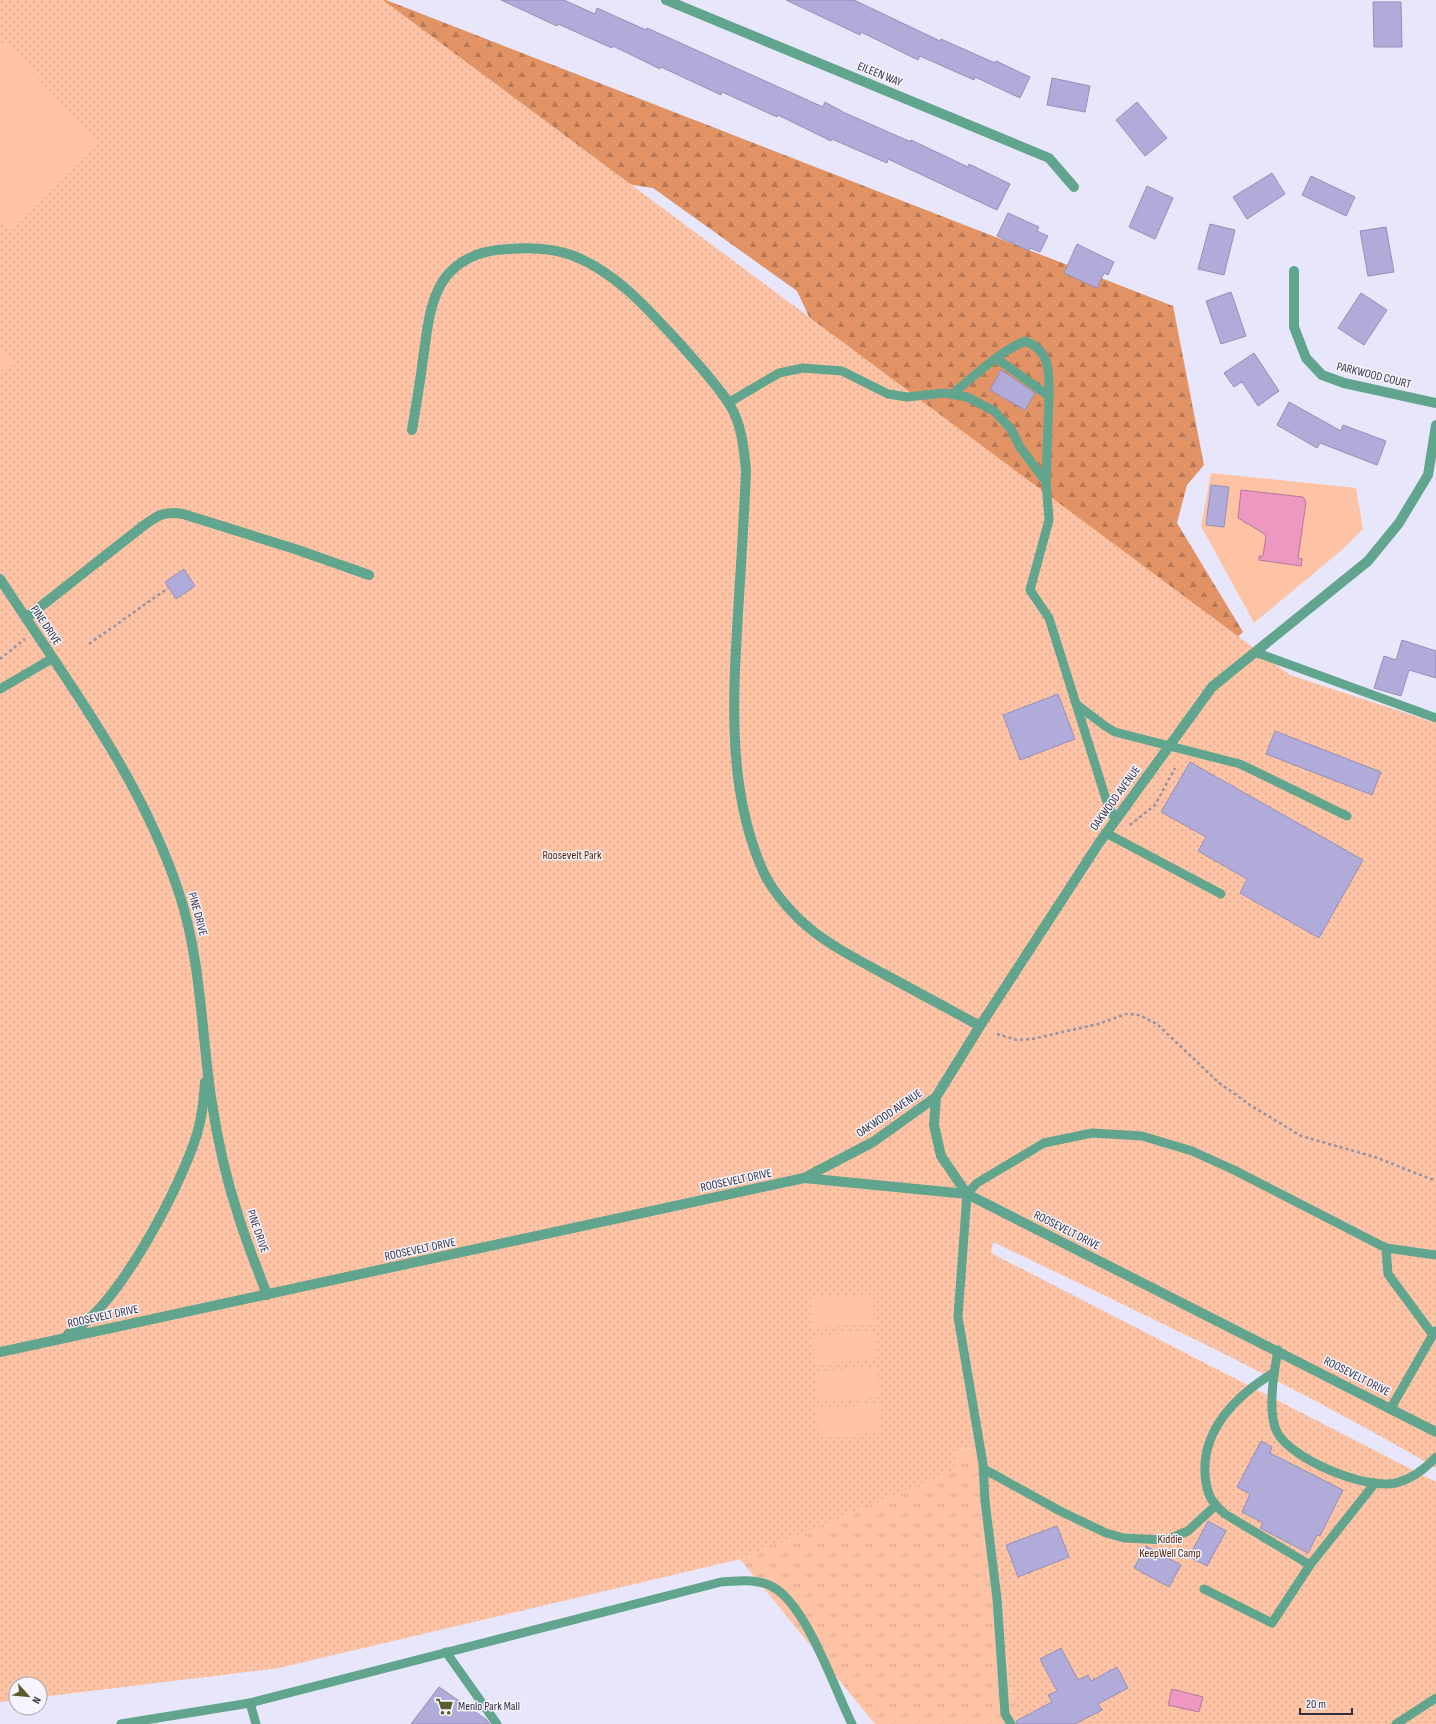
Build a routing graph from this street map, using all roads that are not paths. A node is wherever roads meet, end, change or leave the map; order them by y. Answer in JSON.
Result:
{"nodes":[{"id":1,"x":666,"y":0,"type":"edge"},
{"id":2,"x":1074,"y":187,"type":"dead end"},
{"id":3,"x":1294,"y":271,"type":"dead end"},
{"id":4,"x":996,"y":358,"type":"junction"},
{"id":5,"x":952,"y":394,"type":"junction"},
{"id":6,"x":1049,"y":396,"type":"junction"},
{"id":7,"x":728,"y":403,"type":"junction"},
{"id":8,"x":1436,"y":403,"type":"edge"},
{"id":9,"x":1436,"y":425,"type":"edge"},
{"id":10,"x":412,"y":430,"type":"dead end"},
{"id":11,"x":1432,"y":477,"type":"edge"},
{"id":12,"x":1046,"y":482,"type":"junction"},
{"id":13,"x":369,"y":575,"type":"dead end"},
{"id":14,"x":0,"y":579,"type":"edge"},
{"id":15,"x":26,"y":618,"type":"junction"},
{"id":16,"x":1255,"y":652,"type":"junction"},
{"id":17,"x":53,"y":658,"type":"junction"},
{"id":18,"x":0,"y":689,"type":"edge"},
{"id":19,"x":1076,"y":704,"type":"junction"},
{"id":20,"x":1436,"y":718,"type":"edge"},
{"id":21,"x":1169,"y":746,"type":"junction"},
{"id":22,"x":1347,"y":816,"type":"dead end"},
{"id":23,"x":1115,"y":820,"type":"junction"},
{"id":24,"x":1106,"y":833,"type":"junction"},
{"id":25,"x":1221,"y":894,"type":"dead end"},
{"id":26,"x":980,"y":1026,"type":"junction"},
{"id":27,"x":207,"y":1062,"type":"junction"},
{"id":28,"x":936,"y":1097,"type":"junction"},
{"id":29,"x":804,"y":1178,"type":"junction"},
{"id":30,"x":967,"y":1194,"type":"junction"},
{"id":31,"x":1386,"y":1248,"type":"junction"},
{"id":32,"x":1436,"y":1255,"type":"edge"},
{"id":33,"x":267,"y":1295,"type":"junction"},
{"id":34,"x":1434,"y":1332,"type":"edge"},
{"id":35,"x":60,"y":1338,"type":"junction"},
{"id":36,"x":1278,"y":1350,"type":"junction"},
{"id":37,"x":0,"y":1352,"type":"edge"},
{"id":38,"x":1273,"y":1373,"type":"junction"},
{"id":39,"x":1391,"y":1408,"type":"junction"},
{"id":40,"x":1436,"y":1432,"type":"edge"},
{"id":41,"x":1436,"y":1457,"type":"edge"},
{"id":42,"x":984,"y":1468,"type":"junction"},
{"id":43,"x":1375,"y":1483,"type":"junction"},
{"id":44,"x":1215,"y":1506,"type":"junction"},
{"id":45,"x":1310,"y":1565,"type":"junction"},
{"id":46,"x":1204,"y":1589,"type":"dead end"},
{"id":47,"x":446,"y":1652,"type":"junction"},
{"id":48,"x":1436,"y":1698,"type":"edge"},
{"id":49,"x":250,"y":1703,"type":"junction"},
{"id":50,"x":122,"y":1724,"type":"edge"},
{"id":51,"x":256,"y":1724,"type":"edge"},
{"id":52,"x":497,"y":1724,"type":"edge"},
{"id":53,"x":852,"y":1724,"type":"edge"},
{"id":54,"x":1011,"y":1724,"type":"edge"},
{"id":55,"x":1396,"y":1724,"type":"edge"}],
"edges":[{"from":1,"to":2,"type":"street","name":"EILEEN WAY"},
{"from":3,"to":8,"type":"street","name":"PARKWOOD COURT"},
{"from":4,"to":5,"type":"lane"},
{"from":4,"to":6,"type":"lane"},
{"from":4,"to":6,"type":"lane"},
{"from":5,"to":7,"type":"lane"},
{"from":5,"to":12,"type":"lane"},
{"from":6,"to":12,"type":"lane"},
{"from":7,"to":10,"type":"street"},
{"from":7,"to":26,"type":"street"},
{"from":9,"to":11,"type":"street","name":"OAKWOOD AVENUE"},
{"from":11,"to":16,"type":"street","name":"OAKWOOD AVENUE"},
{"from":12,"to":19,"type":"lane"},
{"from":13,"to":15,"type":"street"},
{"from":14,"to":15,"type":"street","name":"PINE DRIVE"},
{"from":15,"to":17,"type":"street","name":"PINE DRIVE"},
{"from":16,"to":20,"type":"lane"},
{"from":16,"to":21,"type":"street","name":"OAKWOOD AVENUE"},
{"from":17,"to":18,"type":"lane"},
{"from":17,"to":27,"type":"street","name":"PINE DRIVE"},
{"from":19,"to":21,"type":"lane"},
{"from":19,"to":23,"type":"lane"},
{"from":21,"to":22,"type":"lane"},
{"from":21,"to":23,"type":"street","name":"OAKWOOD AVENUE"},
{"from":23,"to":24,"type":"street","name":"OAKWOOD AVENUE"},
{"from":24,"to":25,"type":"lane"},
{"from":24,"to":26,"type":"street","name":"OAKWOOD AVENUE"},
{"from":26,"to":28,"type":"street","name":"OAKWOOD AVENUE"},
{"from":27,"to":33,"type":"street","name":"PINE DRIVE"},
{"from":27,"to":35,"type":"street"},
{"from":28,"to":29,"type":"street","name":"OAKWOOD AVENUE"},
{"from":28,"to":30,"type":"street"},
{"from":29,"to":30,"type":"street","name":"ROOSEVELT DRIVE"},
{"from":29,"to":33,"type":"street","name":"ROOSEVELT DRIVE"},
{"from":30,"to":31,"type":"lane"},
{"from":30,"to":36,"type":"street","name":"ROOSEVELT DRIVE"},
{"from":30,"to":42,"type":"lane"},
{"from":31,"to":32,"type":"lane"},
{"from":31,"to":34,"type":"lane"},
{"from":33,"to":35,"type":"street","name":"ROOSEVELT DRIVE"},
{"from":34,"to":39,"type":"lane"},
{"from":35,"to":37,"type":"street","name":"ROOSEVELT DRIVE"},
{"from":36,"to":38,"type":"lane"},
{"from":36,"to":39,"type":"street","name":"ROOSEVELT DRIVE"},
{"from":38,"to":43,"type":"lane"},
{"from":38,"to":44,"type":"lane"},
{"from":39,"to":40,"type":"street","name":"ROOSEVELT DRIVE"},
{"from":41,"to":43,"type":"lane"},
{"from":42,"to":44,"type":"lane"},
{"from":42,"to":54,"type":"lane"},
{"from":43,"to":45,"type":"lane"},
{"from":44,"to":45,"type":"lane"},
{"from":45,"to":46,"type":"lane"},
{"from":47,"to":49,"type":"lane"},
{"from":47,"to":52,"type":"lane"},
{"from":47,"to":53,"type":"lane"},
{"from":48,"to":55,"type":"lane"},
{"from":49,"to":50,"type":"lane"},
{"from":49,"to":51,"type":"lane"}]}
